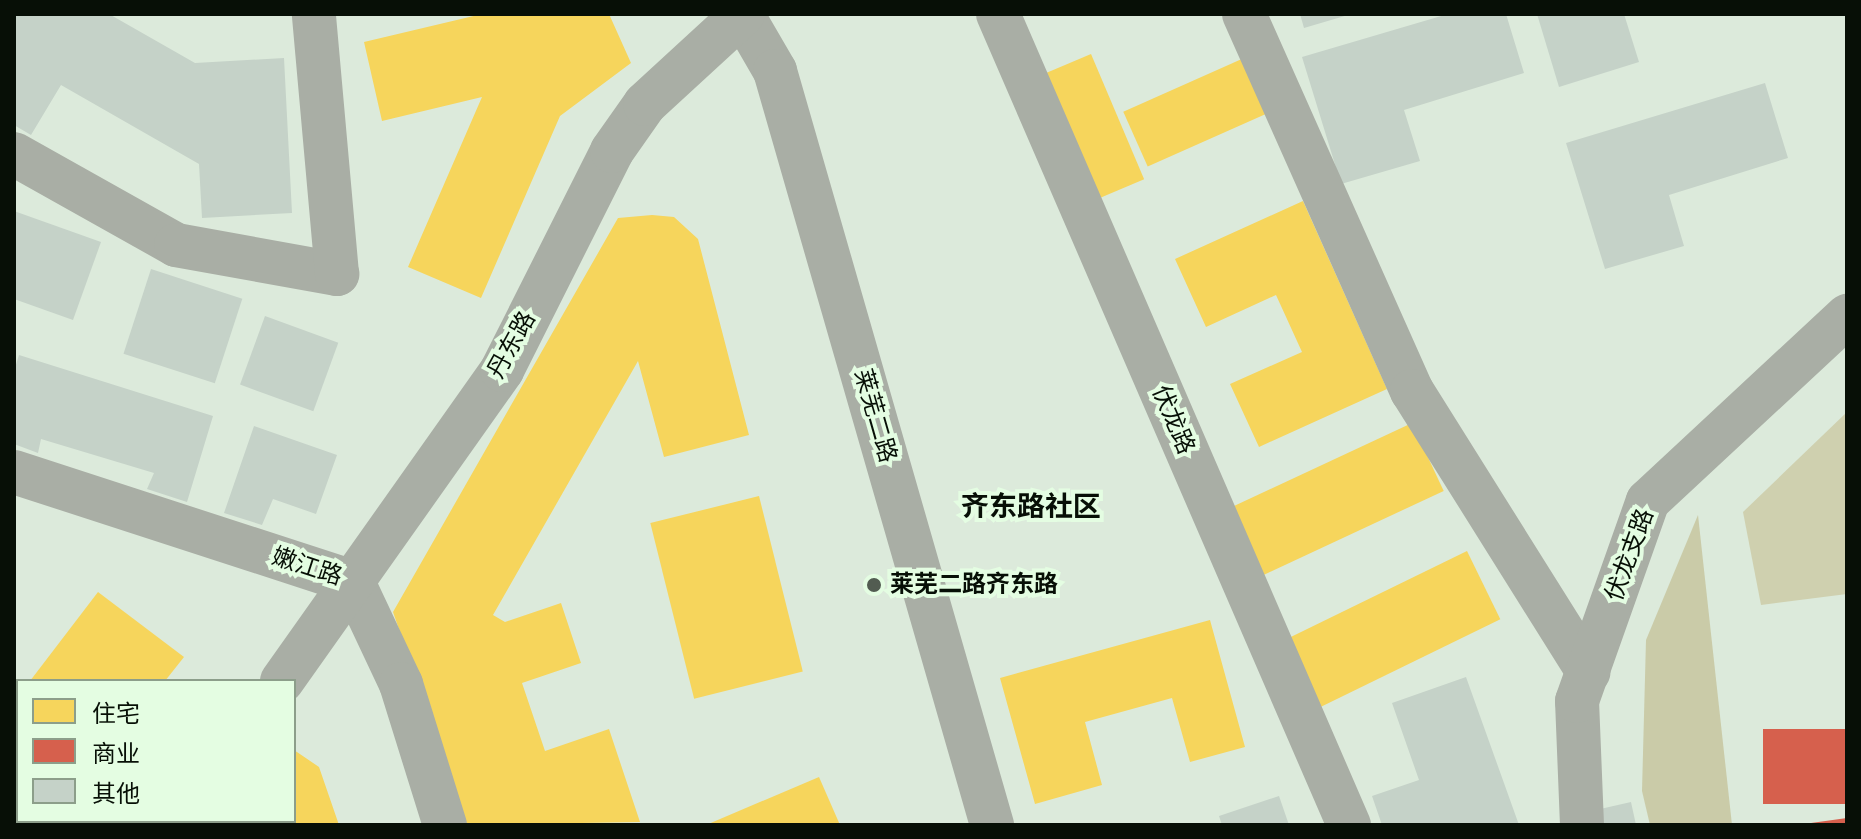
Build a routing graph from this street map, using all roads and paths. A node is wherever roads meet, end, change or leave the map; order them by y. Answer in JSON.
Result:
{"nodes":[{"id":1,"x":314,"y":14,"type":"edge"},
{"id":2,"x":742,"y":14,"type":"edge"},
{"id":3,"x":998,"y":14,"type":"edge"},
{"id":4,"x":1244,"y":14,"type":"edge"},
{"id":5,"x":14,"y":154,"type":"edge"},
{"id":6,"x":1847,"y":316,"type":"edge"},
{"id":7,"x":14,"y":472,"type":"edge"},
{"id":8,"x":353,"y":582,"type":"junction"},
{"id":9,"x":1588,"y":672,"type":"junction"},
{"id":10,"x":283,"y":679,"type":"edge"},
{"id":11,"x":445,"y":825,"type":"edge"},
{"id":12,"x":992,"y":825,"type":"edge"},
{"id":13,"x":1349,"y":825,"type":"edge"},
{"id":14,"x":1582,"y":825,"type":"edge"}],
"edges":[{"from":1,"to":5,"type":"street"},
{"from":2,"to":8,"type":"street","name":"丹东路"},
{"from":2,"to":12,"type":"street","name":"莱芜二路"},
{"from":3,"to":13,"type":"street","name":"伏龙路"},
{"from":4,"to":9,"type":"street"},
{"from":6,"to":9,"type":"street","name":"伏龙支路"},
{"from":7,"to":8,"type":"street","name":"嫩江路"},
{"from":8,"to":10,"type":"street","name":"丹东路"},
{"from":8,"to":11,"type":"street","name":"嫩江路"},
{"from":9,"to":14,"type":"street","name":"伏龙支路"}]}
